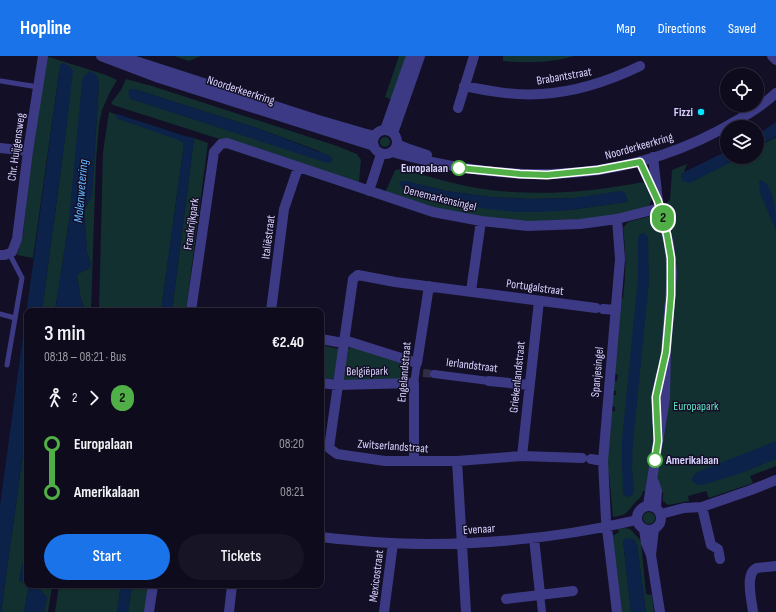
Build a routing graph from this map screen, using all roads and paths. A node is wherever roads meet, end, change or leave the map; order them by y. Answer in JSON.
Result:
{"nodes":[{"id":1,"x":41,"y":56,"type":"edge"},
{"id":2,"x":101,"y":56,"type":"edge"},
{"id":3,"x":120,"y":56,"type":"edge"},
{"id":4,"x":411,"y":56,"type":"edge"},
{"id":5,"x":420,"y":56,"type":"edge"},
{"id":6,"x":474,"y":56,"type":"edge"},
{"id":7,"x":772,"y":56,"type":"edge"},
{"id":8,"x":776,"y":60,"type":"edge"},
{"id":9,"x":640,"y":66,"type":"dead end"},
{"id":10,"x":1,"y":81,"type":"edge"},
{"id":11,"x":464,"y":86,"type":"junction"},
{"id":12,"x":38,"y":87,"type":"junction"},
{"id":13,"x":776,"y":93,"type":"edge"},
{"id":14,"x":458,"y":108,"type":"dead end"},
{"id":15,"x":389,"y":132,"type":"junction"},
{"id":16,"x":221,"y":144,"type":"joint"},
{"id":17,"x":377,"y":145,"type":"junction"},
{"id":18,"x":0,"y":148,"type":"edge"},
{"id":19,"x":395,"y":148,"type":"junction"},
{"id":20,"x":28,"y":151,"type":"junction"},
{"id":21,"x":653,"y":157,"type":"junction"},
{"id":22,"x":640,"y":162,"type":"junction"},
{"id":23,"x":298,"y":168,"type":"junction"},
{"id":24,"x":369,"y":191,"type":"junction"},
{"id":25,"x":659,"y":204,"type":"junction"},
{"id":26,"x":617,"y":219,"type":"junction"},
{"id":27,"x":481,"y":221,"type":"junction"},
{"id":28,"x":5,"y":254,"type":"edge"},
{"id":29,"x":429,"y":286,"type":"junction"},
{"id":30,"x":471,"y":292,"type":"junction"},
{"id":31,"x":538,"y":300,"type":"junction"},
{"id":32,"x":191,"y":308,"type":"edge"},
{"id":33,"x":271,"y":308,"type":"edge"},
{"id":34,"x":616,"y":310,"type":"junction"},
{"id":35,"x":0,"y":314,"type":"edge"},
{"id":36,"x":15,"y":318,"type":"junction"},
{"id":37,"x":324,"y":339,"type":"edge"},
{"id":38,"x":344,"y":341,"type":"junction"},
{"id":39,"x":7,"y":365,"type":"dead end"},
{"id":40,"x":418,"y":369,"type":"junction"},
{"id":41,"x":434,"y":374,"type":"tunnel mouth"},
{"id":42,"x":489,"y":380,"type":"joint"},
{"id":43,"x":324,"y":383,"type":"edge"},
{"id":44,"x":414,"y":383,"type":"junction"},
{"id":45,"x":338,"y":385,"type":"junction"},
{"id":46,"x":529,"y":385,"type":"junction"},
{"id":47,"x":522,"y":456,"type":"junction"},
{"id":48,"x":414,"y":461,"type":"junction"},
{"id":49,"x":457,"y":461,"type":"junction"},
{"id":50,"x":603,"y":461,"type":"junction"},
{"id":51,"x":776,"y":480,"type":"edge"},
{"id":52,"x":702,"y":506,"type":"junction"},
{"id":53,"x":655,"y":509,"type":"junction"},
{"id":54,"x":637,"y":520,"type":"junction"},
{"id":55,"x":607,"y":527,"type":"junction"},
{"id":56,"x":649,"y":529,"type":"junction"},
{"id":57,"x":324,"y":537,"type":"edge"},
{"id":58,"x":534,"y":538,"type":"junction"},
{"id":59,"x":393,"y":543,"type":"junction"},
{"id":60,"x":462,"y":543,"type":"junction"},
{"id":61,"x":720,"y":559,"type":"dead end"},
{"id":62,"x":776,"y":566,"type":"edge"},
{"id":63,"x":153,"y":588,"type":"edge"},
{"id":64,"x":232,"y":588,"type":"edge"},
{"id":65,"x":573,"y":591,"type":"dead end"},
{"id":66,"x":540,"y":594,"type":"junction"},
{"id":67,"x":506,"y":599,"type":"dead end"},
{"id":68,"x":149,"y":612,"type":"edge"},
{"id":69,"x":228,"y":612,"type":"edge"},
{"id":70,"x":384,"y":612,"type":"edge"},
{"id":71,"x":466,"y":612,"type":"edge"},
{"id":72,"x":542,"y":612,"type":"edge"},
{"id":73,"x":617,"y":612,"type":"edge"},
{"id":74,"x":660,"y":612,"type":"edge"},
{"id":75,"x":753,"y":612,"type":"edge"}],
"edges":[{"from":1,"to":12,"type":"street","name":"Chr. Huijgensweg"},
{"from":2,"to":17,"type":"street","name":"Noorderkeerkring"},
{"from":3,"to":17,"type":"street","name":"Noorderkeerkring"},
{"from":4,"to":15,"type":"street"},
{"from":5,"to":15,"type":"street"},
{"from":6,"to":11,"type":"street"},
{"from":7,"to":8,"type":"street"},
{"from":9,"to":11,"type":"street","name":"Brabantstraat"},
{"from":10,"to":12,"type":"lane"},
{"from":11,"to":14,"type":"street"},
{"from":12,"to":20,"type":"street","name":"Chr. Huijgensweg"},
{"from":13,"to":21,"type":"street","name":"Noorderkeerkring"},
{"from":15,"to":17,"type":"street"},
{"from":15,"to":19,"type":"street"},
{"from":16,"to":23,"type":"street","name":"Denemarkensingel"},
{"from":16,"to":32,"type":"street","name":"Frankrijkpark"},
{"from":17,"to":19,"type":"street"},
{"from":17,"to":24,"type":"street"},
{"from":18,"to":20,"type":"street"},
{"from":19,"to":22,"type":"street","name":"Noorderkeerkring"},
{"from":20,"to":28,"type":"street","name":"Chr. Huijgensweg"},
{"from":21,"to":22,"type":"street","name":"Noorderkeerkring"},
{"from":21,"to":25,"type":"street"},
{"from":22,"to":25,"type":"street"},
{"from":23,"to":24,"type":"street","name":"Denemarkensingel"},
{"from":23,"to":33,"type":"street","name":"Italiëstraat"},
{"from":24,"to":27,"type":"street","name":"Denemarkensingel"},
{"from":25,"to":26,"type":"street","name":"Denemarkensingel"},
{"from":25,"to":53,"type":"street"},
{"from":26,"to":27,"type":"street","name":"Denemarkensingel"},
{"from":26,"to":34,"type":"street","name":"Spanjesingel"},
{"from":27,"to":30,"type":"street"},
{"from":28,"to":36,"type":"lane"},
{"from":29,"to":30,"type":"street","name":"Portugalstraat"},
{"from":29,"to":38,"type":"street","name":"Portugalstraat"},
{"from":29,"to":40,"type":"street","name":"Engelandstraat"},
{"from":30,"to":31,"type":"street","name":"Portugalstraat"},
{"from":31,"to":34,"type":"street","name":"Portugalstraat"},
{"from":31,"to":46,"type":"street","name":"Griekenlandstraat"},
{"from":34,"to":50,"type":"street","name":"Spanjesingel"},
{"from":35,"to":36,"type":"lane"},
{"from":36,"to":39,"type":"lane"},
{"from":37,"to":38,"type":"street"},
{"from":38,"to":40,"type":"street"},
{"from":38,"to":45,"type":"street"},
{"from":40,"to":44,"type":"street","name":"Engelandstraat"},
{"from":41,"to":42,"type":"street","name":"Ierlandstraat"},
{"from":42,"to":46,"type":"street","name":"Ierlandstraat"},
{"from":43,"to":45,"type":"street","name":"Belgiëpark"},
{"from":44,"to":45,"type":"street","name":"Belgiëpark"},
{"from":44,"to":48,"type":"street","name":"Engelandstraat"},
{"from":45,"to":48,"type":"street","name":"Zwitserlandstraat"},
{"from":46,"to":47,"type":"street","name":"Griekenlandstraat"},
{"from":47,"to":49,"type":"street","name":"Zwitserlandstraat"},
{"from":47,"to":50,"type":"street","name":"Zwitserlandstraat"},
{"from":48,"to":49,"type":"street","name":"Zwitserlandstraat"},
{"from":49,"to":60,"type":"street"},
{"from":50,"to":55,"type":"street","name":"Spanjesingel"},
{"from":51,"to":52,"type":"street"},
{"from":52,"to":53,"type":"street"},
{"from":52,"to":61,"type":"street"},
{"from":53,"to":54,"type":"street"},
{"from":53,"to":56,"type":"street"},
{"from":54,"to":55,"type":"street","name":"Evenaar"},
{"from":54,"to":56,"type":"street"},
{"from":55,"to":58,"type":"street","name":"Evenaar"},
{"from":55,"to":73,"type":"street","name":"Spanjesingel"},
{"from":56,"to":74,"type":"street"},
{"from":57,"to":59,"type":"street","name":"Evenaar"},
{"from":58,"to":60,"type":"street","name":"Evenaar"},
{"from":58,"to":66,"type":"street"},
{"from":59,"to":60,"type":"street","name":"Evenaar"},
{"from":59,"to":70,"type":"street","name":"Mexicostraat"},
{"from":60,"to":71,"type":"street"},
{"from":62,"to":75,"type":"street"},
{"from":63,"to":68,"type":"street"},
{"from":64,"to":69,"type":"street"},
{"from":65,"to":66,"type":"street"},
{"from":66,"to":67,"type":"street"},
{"from":66,"to":72,"type":"street"}]}
